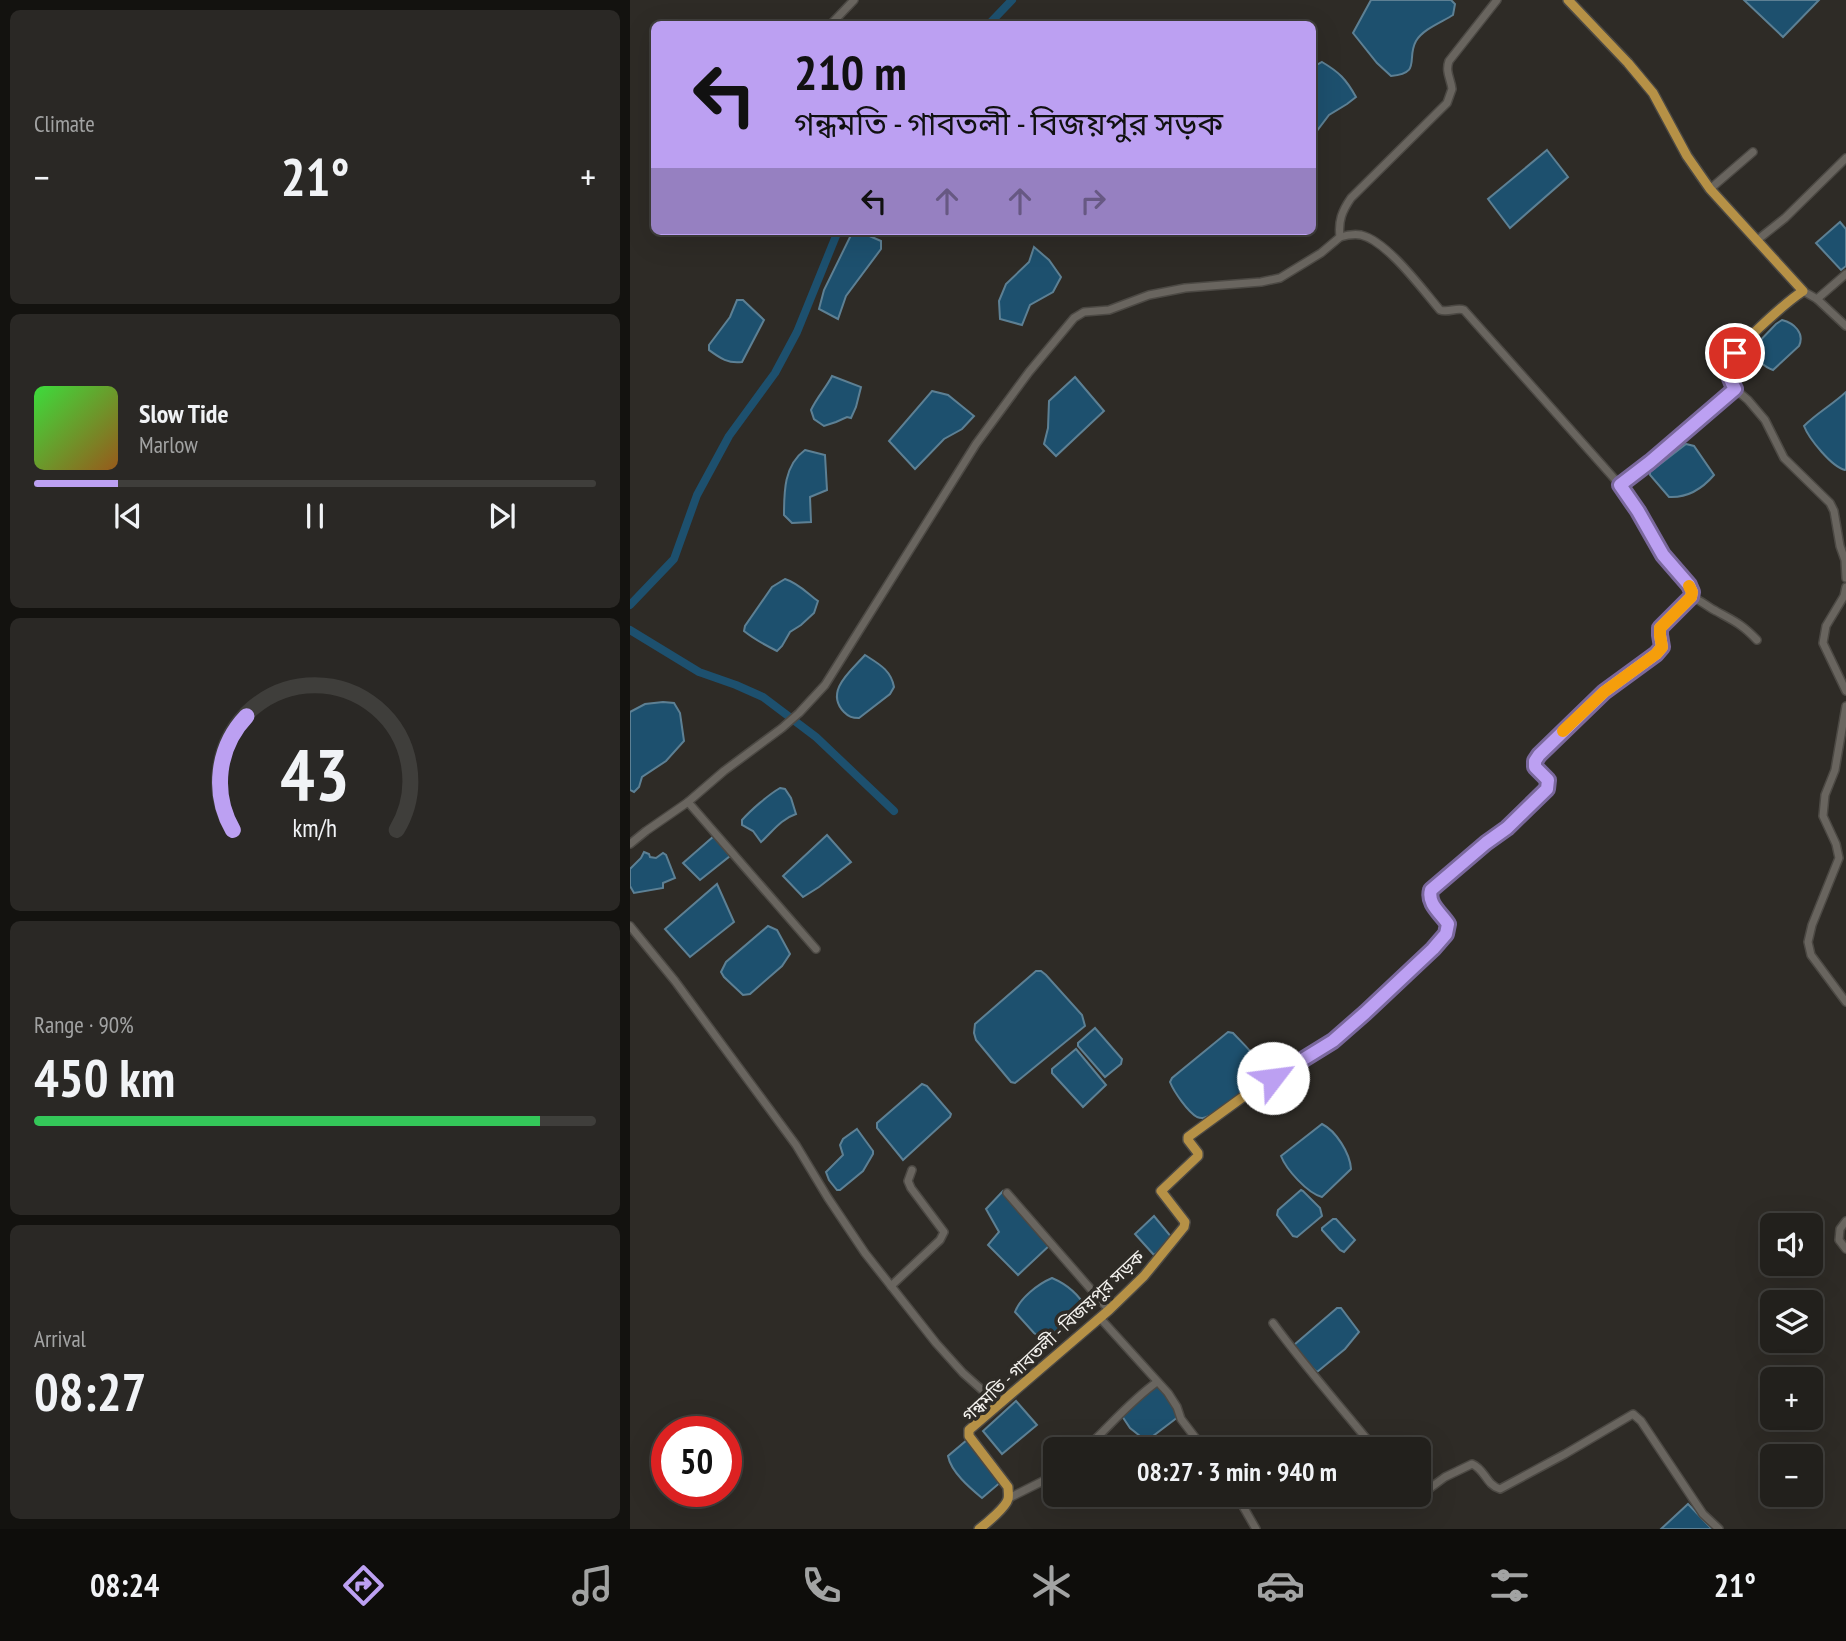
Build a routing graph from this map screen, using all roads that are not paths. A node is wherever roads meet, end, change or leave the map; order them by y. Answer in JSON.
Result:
{"nodes":[{"id":1,"x":854,"y":0,"type":"edge"},
{"id":2,"x":1497,"y":0,"type":"edge"},
{"id":3,"x":1569,"y":0,"type":"edge"},
{"id":4,"x":834,"y":21,"type":"edge"},
{"id":5,"x":1753,"y":152,"type":"dead end"},
{"id":6,"x":1846,"y":158,"type":"edge"},
{"id":7,"x":1710,"y":190,"type":"junction"},
{"id":8,"x":1340,"y":237,"type":"junction"},
{"id":9,"x":1756,"y":241,"type":"junction"},
{"id":10,"x":1846,"y":274,"type":"edge"},
{"id":11,"x":1803,"y":291,"type":"junction"},
{"id":12,"x":1817,"y":299,"type":"junction"},
{"id":13,"x":1846,"y":326,"type":"edge"},
{"id":14,"x":1735,"y":389,"type":"junction"},
{"id":15,"x":1620,"y":485,"type":"junction"},
{"id":16,"x":1846,"y":578,"type":"edge"},
{"id":17,"x":1846,"y":587,"type":"edge"},
{"id":18,"x":1691,"y":597,"type":"junction"},
{"id":19,"x":1757,"y":640,"type":"dead end"},
{"id":20,"x":1846,"y":691,"type":"edge"},
{"id":21,"x":1846,"y":706,"type":"edge"},
{"id":22,"x":688,"y":802,"type":"junction"},
{"id":23,"x":630,"y":844,"type":"edge"},
{"id":24,"x":630,"y":926,"type":"edge"},
{"id":25,"x":817,"y":949,"type":"dead end"},
{"id":26,"x":1846,"y":1002,"type":"edge"},
{"id":27,"x":912,"y":1170,"type":"dead end"},
{"id":28,"x":1007,"y":1194,"type":"dead end"},
{"id":29,"x":1846,"y":1221,"type":"edge"},
{"id":30,"x":1846,"y":1249,"type":"edge"},
{"id":31,"x":891,"y":1286,"type":"junction"},
{"id":32,"x":1109,"y":1310,"type":"junction"},
{"id":33,"x":1100,"y":1318,"type":"junction"},
{"id":34,"x":1273,"y":1323,"type":"dead end"},
{"id":35,"x":1157,"y":1382,"type":"junction"},
{"id":36,"x":999,"y":1405,"type":"junction"},
{"id":37,"x":1099,"y":1437,"type":"edge"},
{"id":38,"x":1195,"y":1437,"type":"edge"},
{"id":39,"x":1365,"y":1437,"type":"edge"},
{"id":40,"x":1043,"y":1481,"type":"edge"},
{"id":41,"x":1431,"y":1487,"type":"edge"},
{"id":42,"x":1009,"y":1497,"type":"junction"},
{"id":43,"x":1243,"y":1507,"type":"edge"},
{"id":44,"x":979,"y":1529,"type":"edge"},
{"id":45,"x":1256,"y":1529,"type":"edge"},
{"id":46,"x":1718,"y":1529,"type":"edge"}],
"edges":[{"from":1,"to":4,"type":"street"},
{"from":2,"to":8,"type":"street"},
{"from":3,"to":7,"type":"main road"},
{"from":5,"to":7,"type":"street"},
{"from":6,"to":9,"type":"street"},
{"from":7,"to":9,"type":"main road"},
{"from":8,"to":15,"type":"street"},
{"from":8,"to":22,"type":"street"},
{"from":9,"to":11,"type":"main road"},
{"from":10,"to":12,"type":"street"},
{"from":11,"to":12,"type":"street"},
{"from":11,"to":14,"type":"main road"},
{"from":12,"to":13,"type":"street"},
{"from":14,"to":15,"type":"main road"},
{"from":14,"to":16,"type":"street"},
{"from":15,"to":18,"type":"main road"},
{"from":17,"to":20,"type":"street"},
{"from":18,"to":19,"type":"street"},
{"from":18,"to":32,"type":"main road","name":"গন্ধমতি - গাবতলী - বিজয়পুর সড়ক"},
{"from":21,"to":26,"type":"street"},
{"from":22,"to":23,"type":"street"},
{"from":22,"to":25,"type":"street"},
{"from":24,"to":31,"type":"street"},
{"from":27,"to":31,"type":"street"},
{"from":28,"to":32,"type":"street"},
{"from":29,"to":30,"type":"street"},
{"from":31,"to":36,"type":"street"},
{"from":32,"to":33,"type":"main road","name":"গন্ধমতি - গাবতলী - বিজয়পুর সড়ক"},
{"from":33,"to":35,"type":"street"},
{"from":33,"to":36,"type":"main road","name":"গন্ধমতি - গাবতলী - বিজয়পুর সড়ক"},
{"from":34,"to":39,"type":"street"},
{"from":35,"to":37,"type":"street"},
{"from":35,"to":38,"type":"street"},
{"from":36,"to":42,"type":"main road","name":"গন্ধমতি - গাবতলী - বিজয়পুর সড়ক"},
{"from":40,"to":42,"type":"street"},
{"from":41,"to":46,"type":"street"},
{"from":42,"to":44,"type":"main road"},
{"from":43,"to":45,"type":"street"}]}
